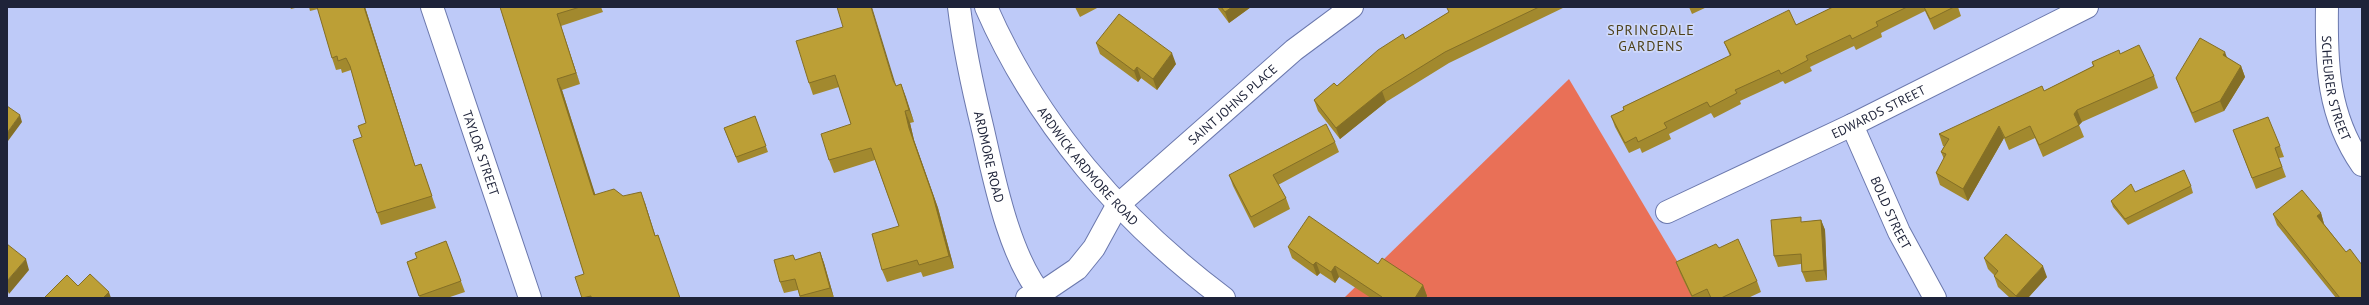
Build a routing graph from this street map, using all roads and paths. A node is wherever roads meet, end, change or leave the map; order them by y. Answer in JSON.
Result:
{"nodes":[{"id":1,"x":432,"y":7,"type":"edge"},
{"id":2,"x":958,"y":7,"type":"edge"},
{"id":3,"x":986,"y":7,"type":"edge"},
{"id":4,"x":1352,"y":7,"type":"edge"},
{"id":5,"x":2087,"y":7,"type":"edge"},
{"id":6,"x":2327,"y":7,"type":"edge"},
{"id":7,"x":1852,"y":125,"type":"junction"},
{"id":8,"x":2362,"y":165,"type":"edge"},
{"id":9,"x":1117,"y":206,"type":"junction"},
{"id":10,"x":1667,"y":212,"type":"dead end"},
{"id":11,"x":1037,"y":297,"type":"edge"},
{"id":12,"x":530,"y":298,"type":"edge"},
{"id":13,"x":1224,"y":298,"type":"edge"},
{"id":14,"x":1935,"y":298,"type":"edge"}],
"edges":[{"from":1,"to":12,"type":"street","name":"TAYLOR STREET"},
{"from":2,"to":11,"type":"street","name":"ARDMORE ROAD"},
{"from":3,"to":9,"type":"street","name":"ARDWICK ARDMORE ROAD"},
{"from":4,"to":9,"type":"street","name":"SAINT JOHNS PLACE"},
{"from":5,"to":7,"type":"street","name":"EDWARDS STREET"},
{"from":6,"to":8,"type":"street","name":"SCHEURER STREET"},
{"from":7,"to":10,"type":"street","name":"EDWARDS STREET"},
{"from":7,"to":14,"type":"street","name":"BOLD STREET"},
{"from":9,"to":11,"type":"street","name":"SAINT JOHNS PLACE"},
{"from":9,"to":13,"type":"street","name":"ARDWICK ARDMORE ROAD"}]}
